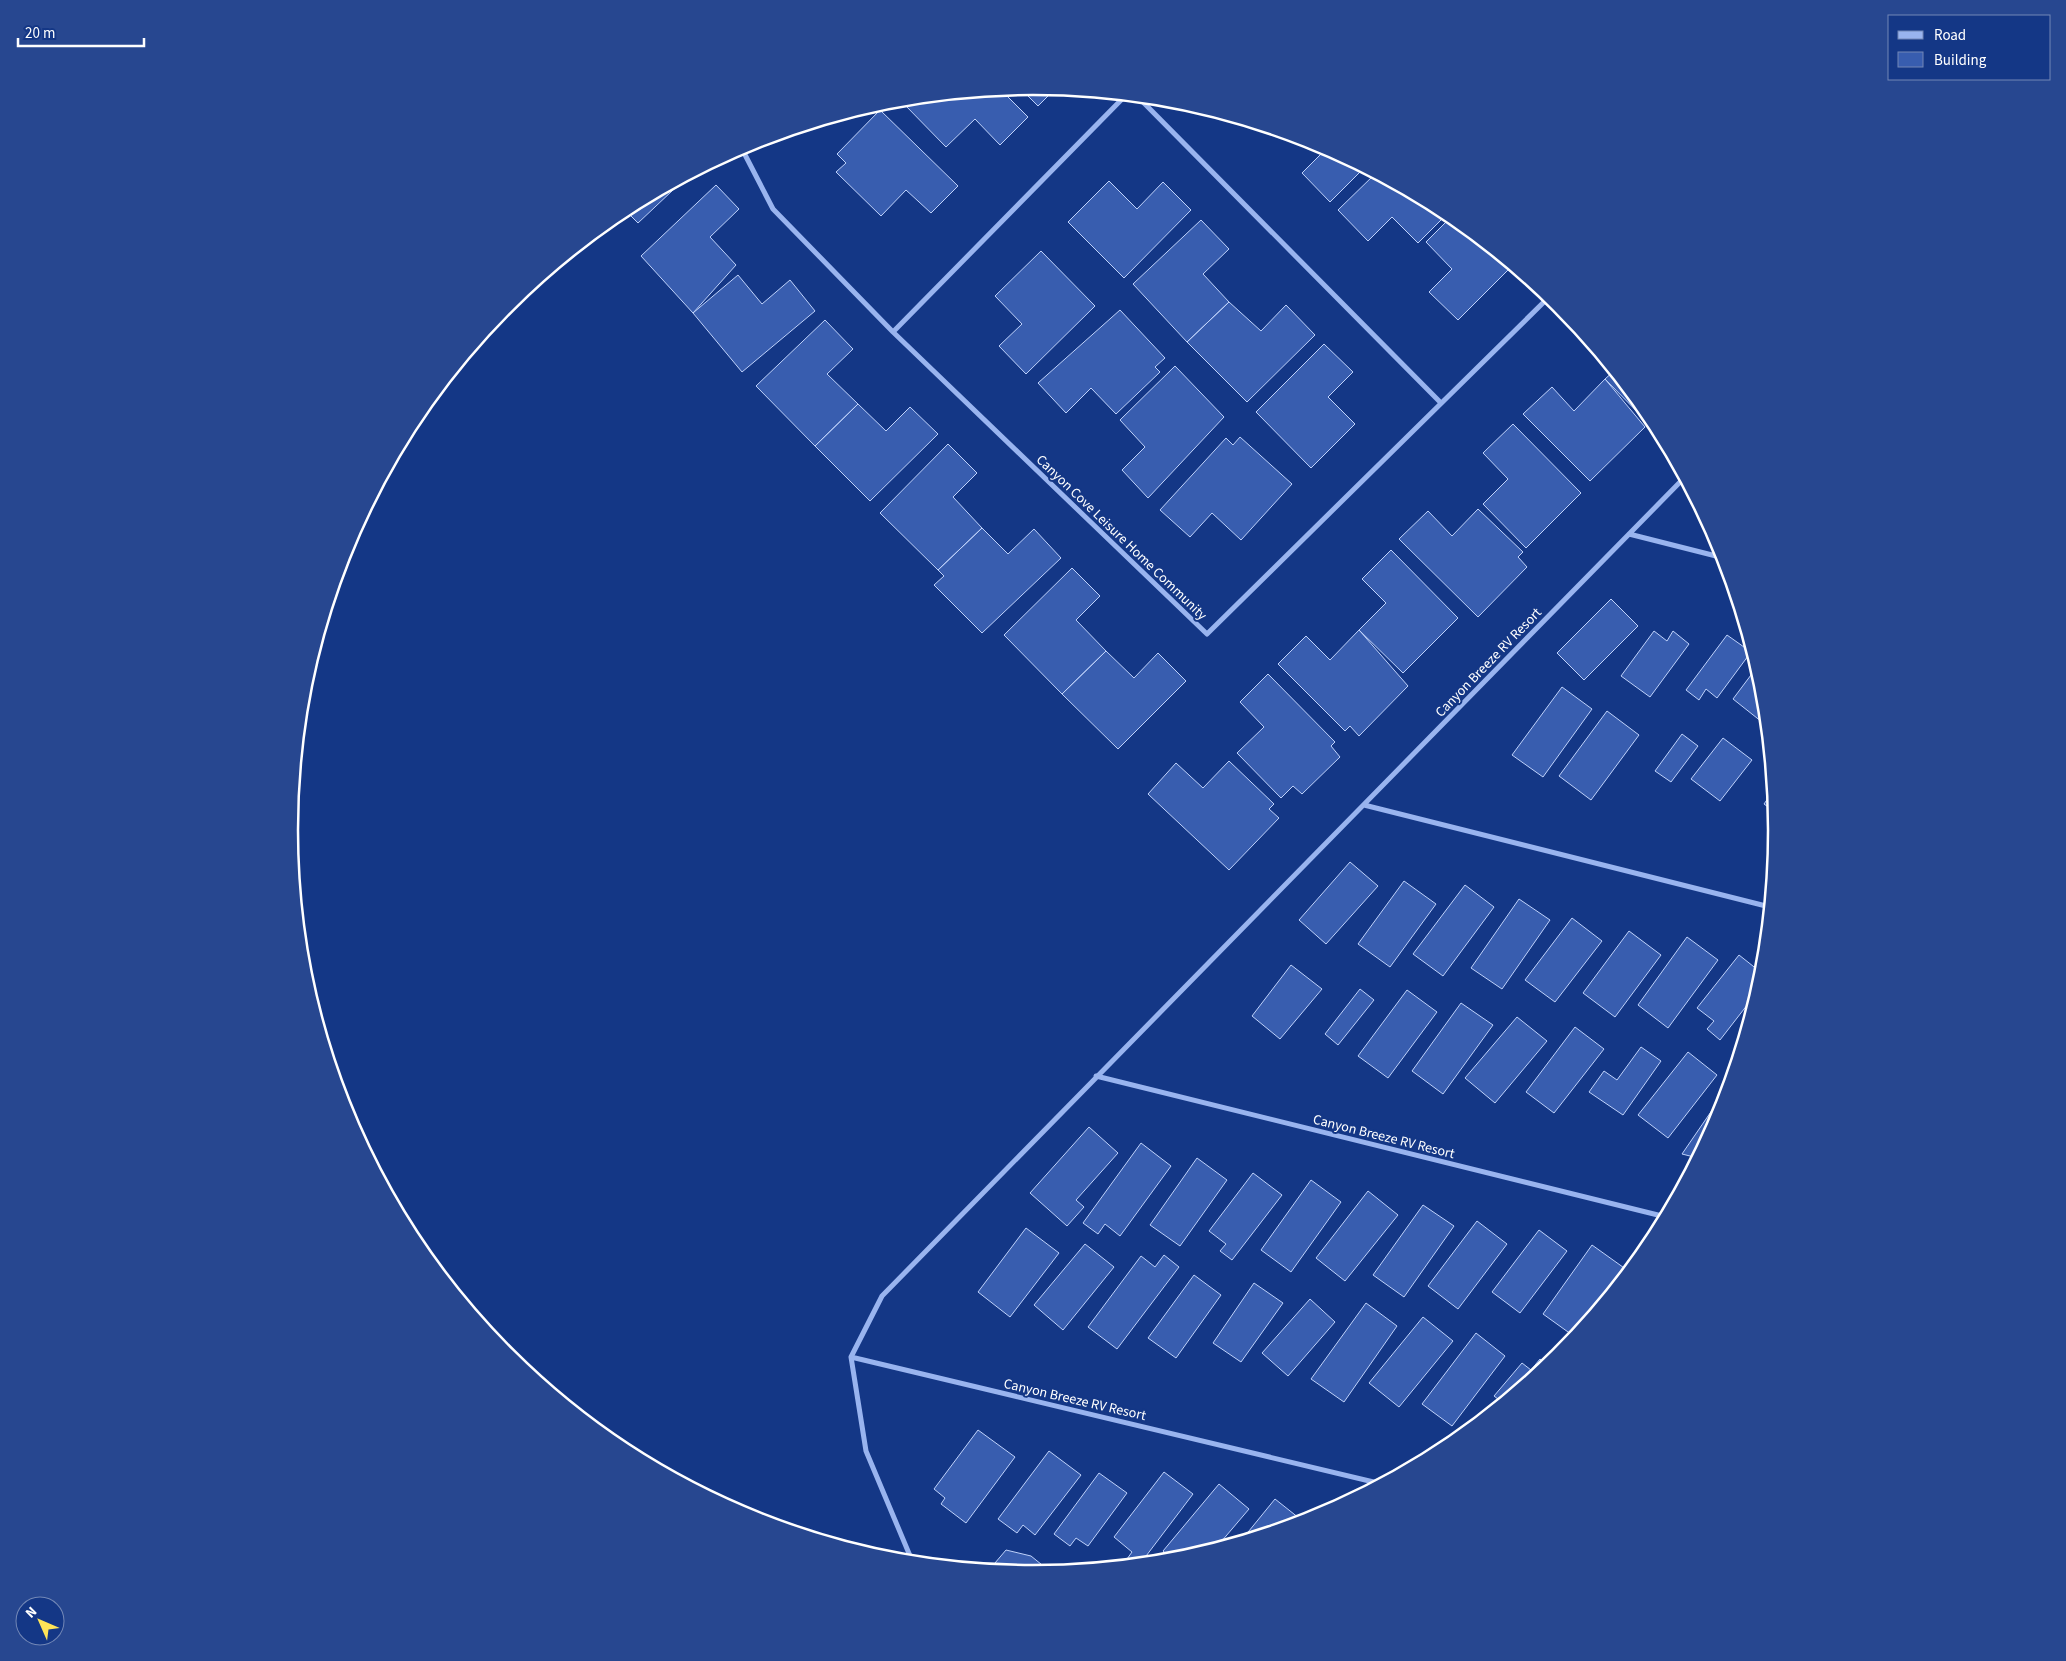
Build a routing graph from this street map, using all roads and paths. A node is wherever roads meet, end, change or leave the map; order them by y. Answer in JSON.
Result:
{"nodes":[{"id":1,"x":1122,"y":100,"type":"edge"},
{"id":2,"x":1146,"y":104,"type":"edge"},
{"id":3,"x":745,"y":154,"type":"edge"},
{"id":4,"x":1544,"y":302,"type":"edge"},
{"id":5,"x":893,"y":332,"type":"junction"},
{"id":6,"x":1441,"y":403,"type":"junction"},
{"id":7,"x":1680,"y":482,"type":"edge"},
{"id":8,"x":1629,"y":534,"type":"junction"},
{"id":9,"x":1715,"y":556,"type":"edge"},
{"id":10,"x":1364,"y":805,"type":"junction"},
{"id":11,"x":1764,"y":906,"type":"edge"},
{"id":12,"x":1096,"y":1076,"type":"junction"},
{"id":13,"x":1659,"y":1215,"type":"edge"},
{"id":14,"x":851,"y":1357,"type":"junction"},
{"id":15,"x":1373,"y":1482,"type":"edge"},
{"id":16,"x":910,"y":1555,"type":"edge"}],
"edges":[{"from":1,"to":5,"type":"street"},
{"from":2,"to":6,"type":"street"},
{"from":3,"to":5,"type":"street","name":"Canyon Cove Leisure Home Community"},
{"from":4,"to":6,"type":"street","name":"Canyon Cove Leisure Home Community"},
{"from":5,"to":6,"type":"street","name":"Canyon Cove Leisure Home Community"},
{"from":7,"to":8,"type":"street","name":"Canyon Breeze RV Resort"},
{"from":8,"to":9,"type":"street"},
{"from":8,"to":10,"type":"street","name":"Canyon Breeze RV Resort"},
{"from":10,"to":11,"type":"street"},
{"from":10,"to":12,"type":"street","name":"Canyon Breeze RV Resort"},
{"from":12,"to":13,"type":"street","name":"Canyon Breeze RV Resort"},
{"from":12,"to":14,"type":"street","name":"Canyon Breeze RV Resort"},
{"from":14,"to":15,"type":"street","name":"Canyon Breeze RV Resort"},
{"from":14,"to":16,"type":"street"}]}
